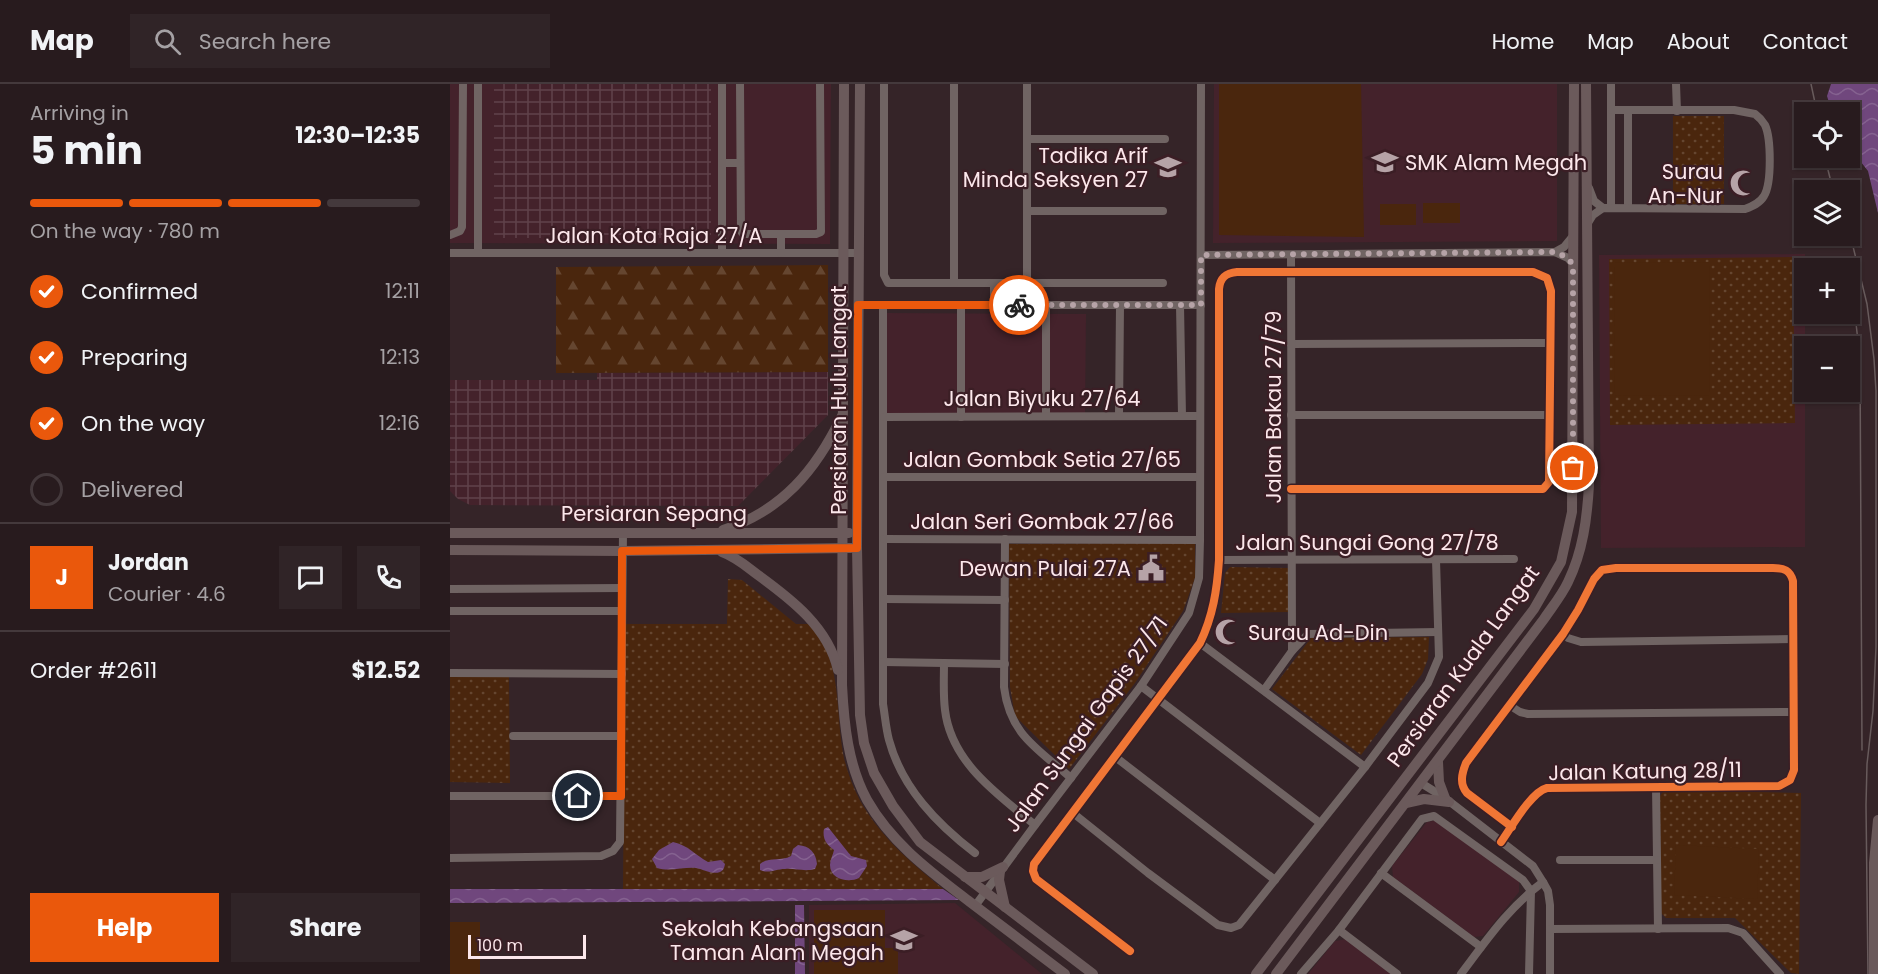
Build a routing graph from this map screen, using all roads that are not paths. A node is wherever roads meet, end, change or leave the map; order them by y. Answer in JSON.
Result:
{"nodes":[{"id":1,"x":463,"y":84,"type":"edge"},
{"id":2,"x":478,"y":84,"type":"edge"},
{"id":3,"x":722,"y":84,"type":"edge"},
{"id":4,"x":740,"y":84,"type":"edge"},
{"id":5,"x":820,"y":84,"type":"edge"},
{"id":6,"x":844,"y":84,"type":"edge"},
{"id":7,"x":860,"y":84,"type":"edge"},
{"id":8,"x":884,"y":84,"type":"edge"},
{"id":9,"x":954,"y":84,"type":"edge"},
{"id":10,"x":1027,"y":84,"type":"edge"},
{"id":11,"x":1201,"y":84,"type":"edge"},
{"id":12,"x":1574,"y":84,"type":"edge"},
{"id":13,"x":1586,"y":84,"type":"edge"},
{"id":14,"x":1611,"y":84,"type":"edge"},
{"id":15,"x":1676,"y":84,"type":"edge"},
{"id":16,"x":1612,"y":110,"type":"junction"},
{"id":17,"x":1628,"y":111,"type":"junction"},
{"id":18,"x":1677,"y":111,"type":"junction"},
{"id":19,"x":1027,"y":139,"type":"junction"},
{"id":20,"x":1165,"y":139,"type":"dead end"},
{"id":21,"x":463,"y":162,"type":"junction"},
{"id":22,"x":478,"y":162,"type":"junction"},
{"id":23,"x":722,"y":163,"type":"junction"},
{"id":24,"x":740,"y":163,"type":"junction"},
{"id":25,"x":1587,"y":183,"type":"junction"},
{"id":26,"x":1607,"y":208,"type":"junction"},
{"id":27,"x":1628,"y":208,"type":"junction"},
{"id":28,"x":1027,"y":211,"type":"junction"},
{"id":29,"x":1163,"y":212,"type":"dead end"},
{"id":30,"x":1586,"y":227,"type":"junction"},
{"id":31,"x":781,"y":234,"type":"junction"},
{"id":32,"x":450,"y":235,"type":"edge"},
{"id":33,"x":1573,"y":235,"type":"junction"},
{"id":34,"x":1555,"y":252,"type":"junction"},
{"id":35,"x":722,"y":253,"type":"junction"},
{"id":36,"x":781,"y":253,"type":"junction"},
{"id":37,"x":844,"y":253,"type":"junction"},
{"id":38,"x":858,"y":253,"type":"junction"},
{"id":39,"x":450,"y":254,"type":"edge"},
{"id":40,"x":478,"y":254,"type":"junction"},
{"id":41,"x":1201,"y":255,"type":"junction"},
{"id":42,"x":1291,"y":255,"type":"junction"},
{"id":43,"x":1573,"y":265,"type":"junction"},
{"id":44,"x":1291,"y":272,"type":"junction"},
{"id":45,"x":954,"y":283,"type":"junction"},
{"id":46,"x":994,"y":283,"type":"junction"},
{"id":47,"x":1027,"y":283,"type":"junction"},
{"id":48,"x":1163,"y":283,"type":"dead end"},
{"id":49,"x":858,"y":305,"type":"junction"},
{"id":50,"x":883,"y":305,"type":"junction"},
{"id":51,"x":961,"y":305,"type":"junction"},
{"id":52,"x":994,"y":305,"type":"junction"},
{"id":53,"x":1046,"y":305,"type":"junction"},
{"id":54,"x":1120,"y":305,"type":"junction"},
{"id":55,"x":1180,"y":305,"type":"junction"},
{"id":56,"x":1201,"y":305,"type":"junction"},
{"id":57,"x":1550,"y":343,"type":"junction"},
{"id":58,"x":1291,"y":344,"type":"junction"},
{"id":59,"x":844,"y":412,"type":"junction"},
{"id":60,"x":1046,"y":416,"type":"junction"},
{"id":61,"x":1119,"y":416,"type":"junction"},
{"id":62,"x":1182,"y":416,"type":"junction"},
{"id":63,"x":1200,"y":416,"type":"junction"},
{"id":64,"x":1291,"y":416,"type":"junction"},
{"id":65,"x":1550,"y":416,"type":"junction"},
{"id":66,"x":884,"y":417,"type":"junction"},
{"id":67,"x":961,"y":417,"type":"junction"},
{"id":68,"x":884,"y":477,"type":"junction"},
{"id":69,"x":1200,"y":477,"type":"junction"},
{"id":70,"x":1291,"y":489,"type":"junction"},
{"id":71,"x":450,"y":531,"type":"edge"},
{"id":72,"x":622,"y":532,"type":"junction"},
{"id":73,"x":714,"y":532,"type":"junction"},
{"id":74,"x":843,"y":533,"type":"junction"},
{"id":75,"x":857,"y":533,"type":"junction"},
{"id":76,"x":884,"y":539,"type":"junction"},
{"id":77,"x":1005,"y":539,"type":"junction"},
{"id":78,"x":1200,"y":540,"type":"junction"},
{"id":79,"x":843,"y":548,"type":"junction"},
{"id":80,"x":857,"y":548,"type":"junction"},
{"id":81,"x":450,"y":550,"type":"edge"},
{"id":82,"x":713,"y":550,"type":"junction"},
{"id":83,"x":622,"y":551,"type":"junction"},
{"id":84,"x":1291,"y":559,"type":"junction"},
{"id":85,"x":1515,"y":559,"type":"dead end"},
{"id":86,"x":1219,"y":560,"type":"junction"},
{"id":87,"x":1436,"y":560,"type":"junction"},
{"id":88,"x":622,"y":588,"type":"junction"},
{"id":89,"x":450,"y":589,"type":"edge"},
{"id":90,"x":884,"y":599,"type":"junction"},
{"id":91,"x":1005,"y":600,"type":"junction"},
{"id":92,"x":622,"y":610,"type":"junction"},
{"id":93,"x":450,"y":611,"type":"edge"},
{"id":94,"x":1438,"y":632,"type":"junction"},
{"id":95,"x":1563,"y":634,"type":"junction"},
{"id":96,"x":1793,"y":639,"type":"junction"},
{"id":97,"x":1200,"y":643,"type":"junction"},
{"id":98,"x":1292,"y":651,"type":"junction"},
{"id":99,"x":883,"y":662,"type":"junction"},
{"id":100,"x":944,"y":663,"type":"junction"},
{"id":101,"x":1005,"y":664,"type":"junction"},
{"id":102,"x":450,"y":673,"type":"edge"},
{"id":103,"x":622,"y":674,"type":"junction"},
{"id":104,"x":842,"y":685,"type":"junction"},
{"id":105,"x":1141,"y":686,"type":"junction"},
{"id":106,"x":1264,"y":690,"type":"junction"},
{"id":107,"x":1157,"y":700,"type":"junction"},
{"id":108,"x":1509,"y":705,"type":"junction"},
{"id":109,"x":1793,"y":712,"type":"junction"},
{"id":110,"x":1441,"y":731,"type":"junction"},
{"id":111,"x":513,"y":736,"type":"dead end"},
{"id":112,"x":621,"y":736,"type":"junction"},
{"id":113,"x":1114,"y":756,"type":"junction"},
{"id":114,"x":1438,"y":762,"type":"junction"},
{"id":115,"x":1365,"y":767,"type":"junction"},
{"id":116,"x":1071,"y":778,"type":"junction"},
{"id":117,"x":1421,"y":783,"type":"junction"},
{"id":118,"x":1656,"y":787,"type":"junction"},
{"id":119,"x":450,"y":796,"type":"edge"},
{"id":120,"x":621,"y":796,"type":"junction"},
{"id":121,"x":1447,"y":800,"type":"junction"},
{"id":122,"x":1406,"y":803,"type":"junction"},
{"id":123,"x":1382,"y":807,"type":"junction"},
{"id":124,"x":1073,"y":813,"type":"junction"},
{"id":125,"x":1878,"y":820,"type":"edge"},
{"id":126,"x":1320,"y":823,"type":"junction"},
{"id":127,"x":1035,"y":825,"type":"junction"},
{"id":128,"x":1512,"y":827,"type":"junction"},
{"id":129,"x":1501,"y":842,"type":"junction"},
{"id":130,"x":975,"y":854,"type":"dead end"},
{"id":131,"x":450,"y":858,"type":"edge"},
{"id":132,"x":1560,"y":860,"type":"dead end"},
{"id":133,"x":1657,"y":860,"type":"junction"},
{"id":134,"x":1002,"y":869,"type":"junction"},
{"id":135,"x":1381,"y":873,"type":"junction"},
{"id":136,"x":965,"y":877,"type":"junction"},
{"id":137,"x":1275,"y":880,"type":"junction"},
{"id":138,"x":1543,"y":882,"type":"junction"},
{"id":139,"x":1531,"y":891,"type":"junction"},
{"id":140,"x":985,"y":892,"type":"junction"},
{"id":141,"x":975,"y":906,"type":"junction"},
{"id":142,"x":1005,"y":907,"type":"junction"},
{"id":143,"x":1550,"y":929,"type":"junction"},
{"id":144,"x":1658,"y":929,"type":"junction"},
{"id":145,"x":1339,"y":930,"type":"junction"},
{"id":146,"x":1481,"y":947,"type":"junction"},
{"id":147,"x":1130,"y":951,"type":"dead end"},
{"id":148,"x":1258,"y":971,"type":"edge"},
{"id":149,"x":1065,"y":974,"type":"edge"},
{"id":150,"x":1093,"y":974,"type":"edge"},
{"id":151,"x":1249,"y":974,"type":"edge"},
{"id":152,"x":1276,"y":974,"type":"edge"},
{"id":153,"x":1301,"y":974,"type":"edge"},
{"id":154,"x":1397,"y":974,"type":"edge"},
{"id":155,"x":1461,"y":974,"type":"edge"},
{"id":156,"x":1529,"y":974,"type":"edge"},
{"id":157,"x":1550,"y":974,"type":"edge"},
{"id":158,"x":1780,"y":974,"type":"edge"},
{"id":159,"x":1874,"y":974,"type":"edge"}],
"edges":[{"from":1,"to":21,"type":"street"},
{"from":2,"to":22,"type":"street"},
{"from":3,"to":23,"type":"street"},
{"from":4,"to":24,"type":"street"},
{"from":5,"to":31,"type":"street"},
{"from":6,"to":37,"type":"main road","name":"Persiaran Hulu Langat"},
{"from":7,"to":38,"type":"main road","name":"Persiaran Hulu Langat"},
{"from":8,"to":45,"type":"street"},
{"from":9,"to":45,"type":"street"},
{"from":10,"to":19,"type":"street"},
{"from":11,"to":41,"type":"street","name":"Jalan Sungai Gapis 27/71"},
{"from":12,"to":33,"type":"main road","name":"Persiaran Kuala Langat"},
{"from":13,"to":25,"type":"main road","name":"Persiaran Kuala Langat"},
{"from":14,"to":16,"type":"street"},
{"from":15,"to":18,"type":"street"},
{"from":16,"to":17,"type":"street"},
{"from":16,"to":26,"type":"street"},
{"from":17,"to":18,"type":"street"},
{"from":17,"to":27,"type":"street"},
{"from":18,"to":27,"type":"street"},
{"from":19,"to":20,"type":"street"},
{"from":19,"to":28,"type":"street"},
{"from":21,"to":22,"type":"street"},
{"from":21,"to":32,"type":"street"},
{"from":22,"to":40,"type":"street"},
{"from":23,"to":24,"type":"street"},
{"from":23,"to":35,"type":"street"},
{"from":24,"to":31,"type":"street"},
{"from":25,"to":26,"type":"street"},
{"from":25,"to":30,"type":"main road","name":"Persiaran Kuala Langat"},
{"from":26,"to":27,"type":"street"},
{"from":26,"to":30,"type":"street"},
{"from":28,"to":29,"type":"street"},
{"from":28,"to":47,"type":"street"},
{"from":30,"to":114,"type":"main road","name":"Persiaran Kuala Langat"},
{"from":31,"to":36,"type":"street"},
{"from":33,"to":34,"type":"street"},
{"from":33,"to":43,"type":"main road","name":"Persiaran Kuala Langat"},
{"from":34,"to":42,"type":"street"},
{"from":34,"to":43,"type":"street"},
{"from":35,"to":36,"type":"street","name":"Jalan Kota Raja 27/A"},
{"from":35,"to":40,"type":"street","name":"Jalan Kota Raja 27/A"},
{"from":36,"to":37,"type":"street","name":"Jalan Kota Raja 27/A"},
{"from":37,"to":38,"type":"street","name":"Jalan Kota Raja 27/A"},
{"from":37,"to":59,"type":"main road","name":"Persiaran Hulu Langat"},
{"from":38,"to":49,"type":"main road","name":"Persiaran Hulu Langat"},
{"from":39,"to":40,"type":"street","name":"Jalan Kota Raja 27/A"},
{"from":41,"to":42,"type":"street"},
{"from":41,"to":56,"type":"street","name":"Jalan Sungai Gapis 27/71"},
{"from":42,"to":44,"type":"street","name":"Jalan Bakau 27/79"},
{"from":43,"to":110,"type":"main road","name":"Persiaran Kuala Langat"},
{"from":44,"to":57,"type":"street"},
{"from":44,"to":58,"type":"street","name":"Jalan Bakau 27/79"},
{"from":44,"to":86,"type":"street"},
{"from":45,"to":46,"type":"street"},
{"from":46,"to":47,"type":"street"},
{"from":46,"to":52,"type":"street"},
{"from":47,"to":48,"type":"street"},
{"from":49,"to":50,"type":"street"},
{"from":49,"to":75,"type":"main road","name":"Persiaran Hulu Langat"},
{"from":50,"to":51,"type":"street"},
{"from":50,"to":66,"type":"street"},
{"from":51,"to":52,"type":"street"},
{"from":51,"to":67,"type":"street"},
{"from":52,"to":53,"type":"street"},
{"from":53,"to":54,"type":"street"},
{"from":53,"to":60,"type":"street"},
{"from":54,"to":55,"type":"street"},
{"from":54,"to":61,"type":"street"},
{"from":55,"to":56,"type":"street"},
{"from":55,"to":62,"type":"street"},
{"from":56,"to":63,"type":"street","name":"Jalan Sungai Gapis 27/71"},
{"from":57,"to":58,"type":"street"},
{"from":57,"to":65,"type":"street"},
{"from":58,"to":64,"type":"street","name":"Jalan Bakau 27/79"},
{"from":59,"to":73,"type":"main road"},
{"from":59,"to":74,"type":"main road","name":"Persiaran Hulu Langat"},
{"from":60,"to":61,"type":"street","name":"Jalan Biyuku 27/64"},
{"from":60,"to":67,"type":"street","name":"Jalan Biyuku 27/64"},
{"from":61,"to":62,"type":"street","name":"Jalan Biyuku 27/64"},
{"from":62,"to":63,"type":"street","name":"Jalan Biyuku 27/64"},
{"from":63,"to":69,"type":"street","name":"Jalan Sungai Gapis 27/71"},
{"from":64,"to":65,"type":"street"},
{"from":64,"to":70,"type":"street","name":"Jalan Bakau 27/79"},
{"from":65,"to":70,"type":"street"},
{"from":66,"to":67,"type":"street","name":"Jalan Biyuku 27/64"},
{"from":66,"to":68,"type":"street"},
{"from":68,"to":69,"type":"street","name":"Jalan Gombak Setia 27/65"},
{"from":68,"to":76,"type":"street"},
{"from":69,"to":78,"type":"street","name":"Jalan Sungai Gapis 27/71"},
{"from":70,"to":84,"type":"street","name":"Jalan Bakau 27/79"},
{"from":71,"to":72,"type":"main road","name":"Persiaran Sepang"},
{"from":72,"to":73,"type":"main road","name":"Persiaran Sepang"},
{"from":72,"to":83,"type":"street"},
{"from":73,"to":74,"type":"main road","name":"Persiaran Sepang"},
{"from":74,"to":75,"type":"main road","name":"Persiaran Sepang"},
{"from":74,"to":79,"type":"main road","name":"Persiaran Hulu Langat"},
{"from":75,"to":80,"type":"main road","name":"Persiaran Hulu Langat"},
{"from":76,"to":77,"type":"street","name":"Jalan Seri Gombak 27/66"},
{"from":76,"to":90,"type":"street"},
{"from":77,"to":78,"type":"street","name":"Jalan Seri Gombak 27/66"},
{"from":77,"to":91,"type":"street"},
{"from":78,"to":105,"type":"street","name":"Jalan Sungai Gapis 27/71"},
{"from":79,"to":80,"type":"main road","name":"Persiaran Sepang"},
{"from":79,"to":82,"type":"main road","name":"Persiaran Sepang"},
{"from":79,"to":104,"type":"main road","name":"Persiaran Hulu Langat"},
{"from":80,"to":136,"type":"main road","name":"Persiaran Hulu Langat"},
{"from":81,"to":83,"type":"main road","name":"Persiaran Sepang"},
{"from":82,"to":83,"type":"main road","name":"Persiaran Sepang"},
{"from":82,"to":104,"type":"main road"},
{"from":83,"to":88,"type":"street"},
{"from":84,"to":86,"type":"street","name":"Jalan Sungai Gong 27/78"},
{"from":84,"to":87,"type":"street","name":"Jalan Sungai Gong 27/78"},
{"from":84,"to":98,"type":"street","name":"Jalan Bakau 27/79"},
{"from":85,"to":87,"type":"street","name":"Jalan Sungai Gong 27/78"},
{"from":86,"to":97,"type":"street"},
{"from":87,"to":94,"type":"street"},
{"from":88,"to":89,"type":"street"},
{"from":88,"to":92,"type":"street"},
{"from":90,"to":91,"type":"street"},
{"from":90,"to":99,"type":"street"},
{"from":91,"to":101,"type":"street"},
{"from":92,"to":93,"type":"street"},
{"from":92,"to":103,"type":"street"},
{"from":94,"to":98,"type":"street"},
{"from":94,"to":115,"type":"street"},
{"from":95,"to":96,"type":"street"},
{"from":95,"to":96,"type":"street"},
{"from":95,"to":108,"type":"street"},
{"from":96,"to":109,"type":"street"},
{"from":97,"to":106,"type":"street"},
{"from":97,"to":107,"type":"street"},
{"from":98,"to":106,"type":"street"},
{"from":99,"to":100,"type":"street"},
{"from":99,"to":130,"type":"street"},
{"from":100,"to":101,"type":"street"},
{"from":100,"to":127,"type":"street"},
{"from":101,"to":116,"type":"street"},
{"from":102,"to":103,"type":"street"},
{"from":103,"to":112,"type":"street"},
{"from":104,"to":141,"type":"main road","name":"Persiaran Hulu Langat"},
{"from":105,"to":107,"type":"street"},
{"from":105,"to":116,"type":"street","name":"Jalan Sungai Gapis 27/71"},
{"from":106,"to":115,"type":"street"},
{"from":107,"to":113,"type":"street"},
{"from":107,"to":126,"type":"street"},
{"from":108,"to":109,"type":"street"},
{"from":108,"to":128,"type":"street"},
{"from":109,"to":118,"type":"street","name":"Jalan Katung 28/11"},
{"from":110,"to":117,"type":"main road"},
{"from":110,"to":123,"type":"main road","name":"Persiaran Kuala Langat"},
{"from":111,"to":112,"type":"street"},
{"from":112,"to":120,"type":"street"},
{"from":113,"to":124,"type":"street"},
{"from":113,"to":137,"type":"street"},
{"from":114,"to":117,"type":"main road","name":"Persiaran Kuala Langat"},
{"from":114,"to":121,"type":"main road"},
{"from":115,"to":126,"type":"street"},
{"from":116,"to":127,"type":"street","name":"Jalan Sungai Gapis 27/71"},
{"from":117,"to":121,"type":"street"},
{"from":117,"to":122,"type":"main road","name":"Persiaran Kuala Langat"},
{"from":117,"to":123,"type":"main road"},
{"from":118,"to":128,"type":"street","name":"Jalan Katung 28/11"},
{"from":118,"to":133,"type":"street"},
{"from":119,"to":120,"type":"street"},
{"from":120,"to":131,"type":"street"},
{"from":121,"to":122,"type":"main road"},
{"from":121,"to":129,"type":"street"},
{"from":122,"to":152,"type":"main road","name":"Persiaran Kuala Langat"},
{"from":123,"to":148,"type":"main road","name":"Persiaran Kuala Langat"},
{"from":124,"to":137,"type":"street"},
{"from":124,"to":147,"type":"street"},
{"from":125,"to":159,"type":"main road"},
{"from":126,"to":137,"type":"street"},
{"from":127,"to":134,"type":"street","name":"Jalan Sungai Gapis 27/71"},
{"from":128,"to":129,"type":"street","name":"Jalan Katung 28/11"},
{"from":129,"to":138,"type":"street"},
{"from":132,"to":133,"type":"street"},
{"from":133,"to":144,"type":"street"},
{"from":134,"to":136,"type":"main road"},
{"from":134,"to":140,"type":"street","name":"Jalan Sungai Gapis 27/71"},
{"from":134,"to":142,"type":"main road"},
{"from":135,"to":139,"type":"street"},
{"from":135,"to":145,"type":"street"},
{"from":135,"to":146,"type":"street"},
{"from":136,"to":140,"type":"main road","name":"Persiaran Hulu Langat"},
{"from":138,"to":139,"type":"street"},
{"from":138,"to":143,"type":"street"},
{"from":139,"to":146,"type":"street"},
{"from":139,"to":156,"type":"street"},
{"from":140,"to":141,"type":"street","name":"Jalan Sungai Gapis 27/71"},
{"from":140,"to":142,"type":"main road","name":"Persiaran Hulu Langat"},
{"from":141,"to":149,"type":"main road","name":"Persiaran Hulu Langat"},
{"from":142,"to":150,"type":"main road","name":"Persiaran Hulu Langat"},
{"from":143,"to":144,"type":"street"},
{"from":143,"to":157,"type":"street"},
{"from":144,"to":158,"type":"street"},
{"from":145,"to":153,"type":"street"},
{"from":145,"to":154,"type":"street"},
{"from":146,"to":155,"type":"street"},
{"from":148,"to":151,"type":"main road"}]}
